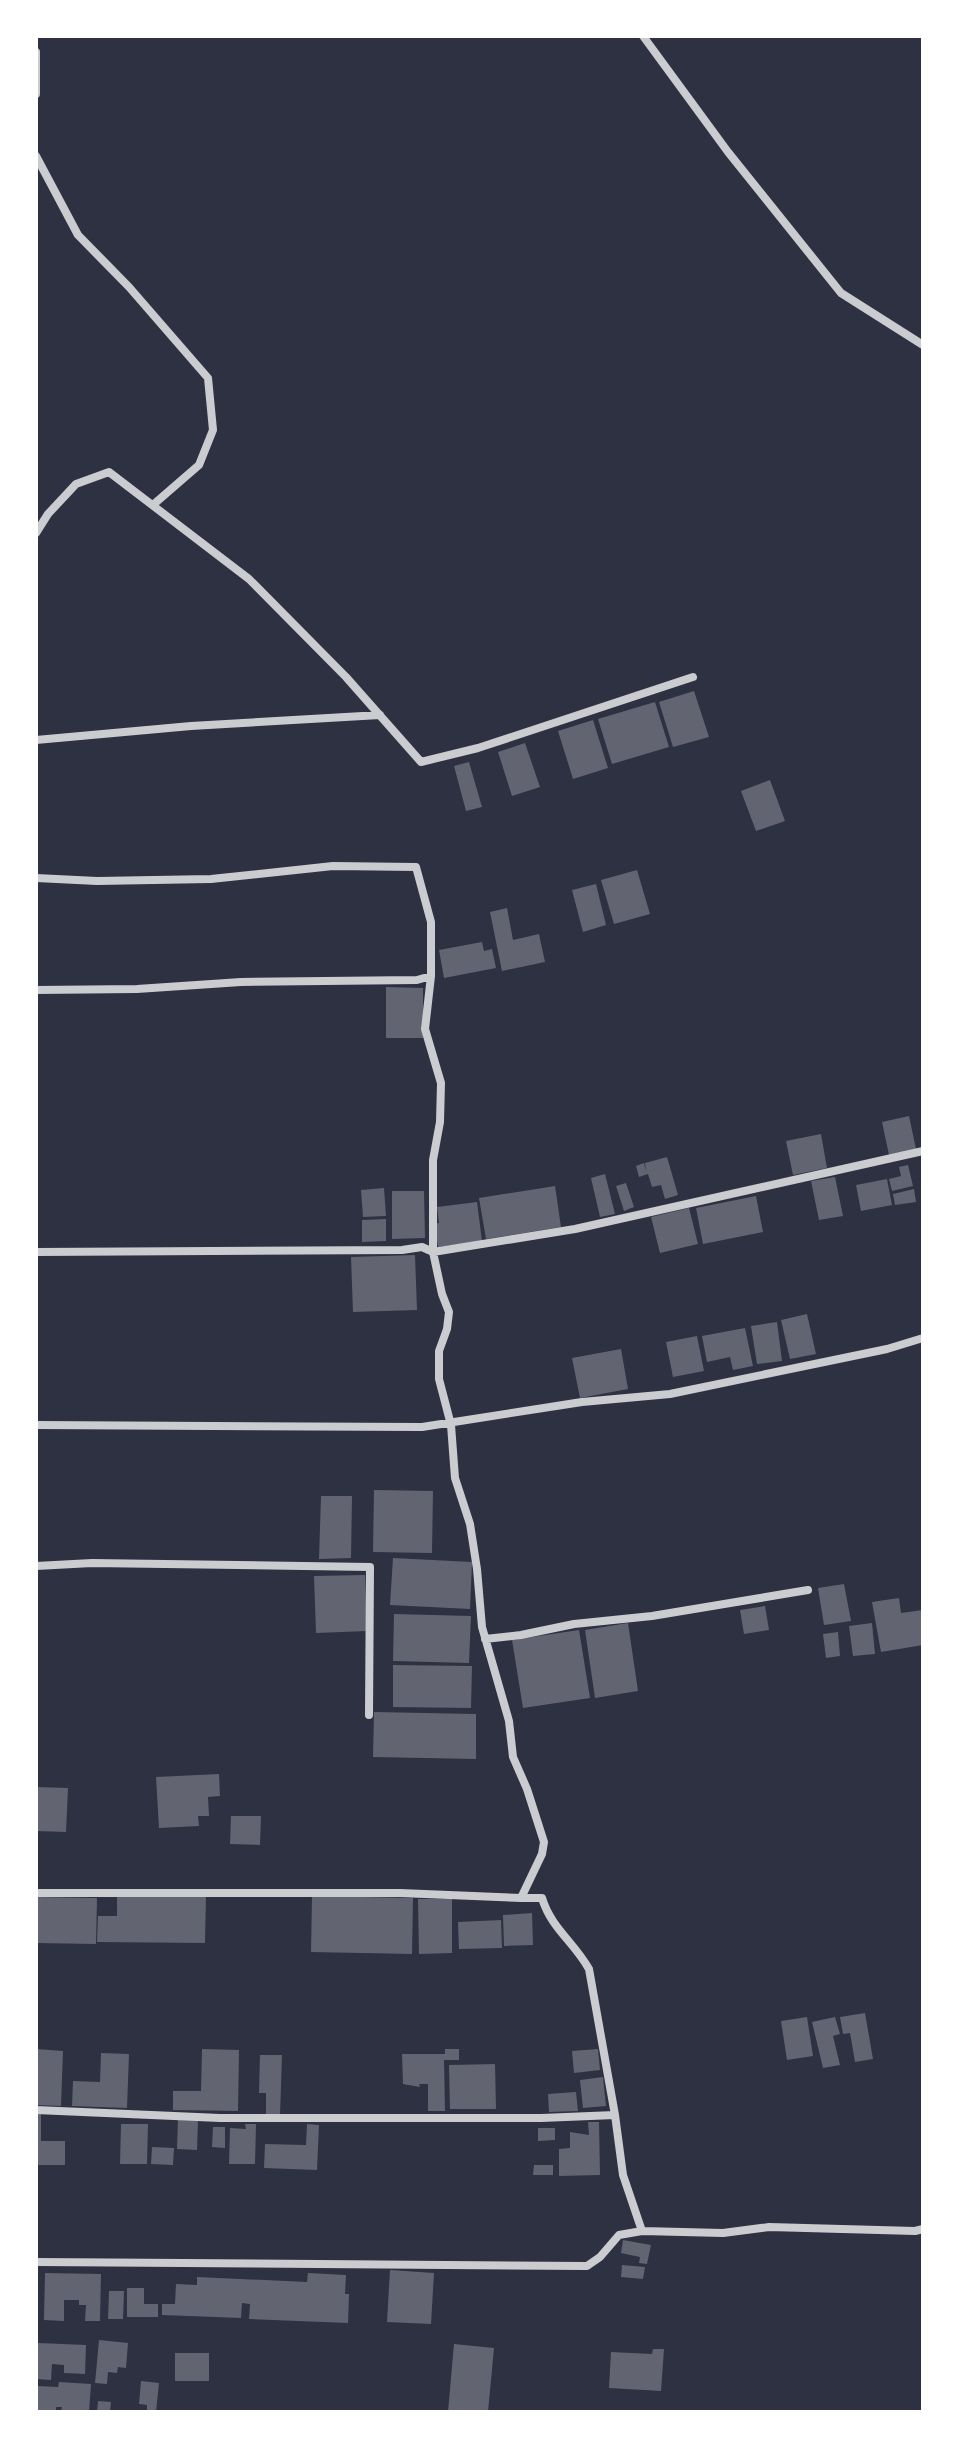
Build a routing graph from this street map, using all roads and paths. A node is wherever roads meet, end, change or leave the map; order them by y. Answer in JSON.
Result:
{"nodes":[{"id":1,"x":643,"y":36,"type":"edge"},
{"id":2,"x":36,"y":52,"type":"edge"},
{"id":3,"x":36,"y":94,"type":"edge"},
{"id":4,"x":36,"y":156,"type":"edge"},
{"id":5,"x":923,"y":345,"type":"edge"},
{"id":6,"x":154,"y":504,"type":"junction"},
{"id":7,"x":36,"y":533,"type":"edge"},
{"id":8,"x":693,"y":677,"type":"dead end"},
{"id":9,"x":380,"y":715,"type":"junction"},
{"id":10,"x":36,"y":740,"type":"edge"},
{"id":11,"x":36,"y":878,"type":"edge"},
{"id":12,"x":431,"y":976,"type":"junction"},
{"id":13,"x":36,"y":990,"type":"edge"},
{"id":14,"x":923,"y":1151,"type":"edge"},
{"id":15,"x":36,"y":1252,"type":"edge"},
{"id":16,"x":433,"y":1252,"type":"junction"},
{"id":17,"x":923,"y":1338,"type":"edge"},
{"id":18,"x":36,"y":1425,"type":"edge"},
{"id":19,"x":451,"y":1425,"type":"junction"},
{"id":20,"x":36,"y":1566,"type":"edge"},
{"id":21,"x":808,"y":1590,"type":"dead end"},
{"id":22,"x":485,"y":1639,"type":"junction"},
{"id":23,"x":369,"y":1715,"type":"dead end"},
{"id":24,"x":36,"y":1893,"type":"edge"},
{"id":25,"x":521,"y":1898,"type":"junction"},
{"id":26,"x":36,"y":2110,"type":"edge"},
{"id":27,"x":615,"y":2115,"type":"junction"},
{"id":28,"x":923,"y":2229,"type":"edge"},
{"id":29,"x":642,"y":2231,"type":"junction"},
{"id":30,"x":36,"y":2262,"type":"edge"}],
"edges":[{"from":1,"to":5,"type":"street"},
{"from":2,"to":3,"type":"street"},
{"from":4,"to":6,"type":"street"},
{"from":6,"to":7,"type":"street"},
{"from":6,"to":9,"type":"street"},
{"from":8,"to":9,"type":"street"},
{"from":9,"to":10,"type":"street"},
{"from":11,"to":12,"type":"street"},
{"from":12,"to":13,"type":"street"},
{"from":12,"to":16,"type":"street"},
{"from":14,"to":16,"type":"street"},
{"from":15,"to":16,"type":"street"},
{"from":16,"to":19,"type":"street"},
{"from":17,"to":19,"type":"street"},
{"from":18,"to":19,"type":"street"},
{"from":19,"to":22,"type":"street"},
{"from":20,"to":23,"type":"street"},
{"from":21,"to":22,"type":"street"},
{"from":22,"to":25,"type":"street"},
{"from":24,"to":25,"type":"street"},
{"from":25,"to":27,"type":"street"},
{"from":26,"to":27,"type":"street"},
{"from":27,"to":29,"type":"street"},
{"from":28,"to":29,"type":"street"},
{"from":29,"to":30,"type":"street"}]}
